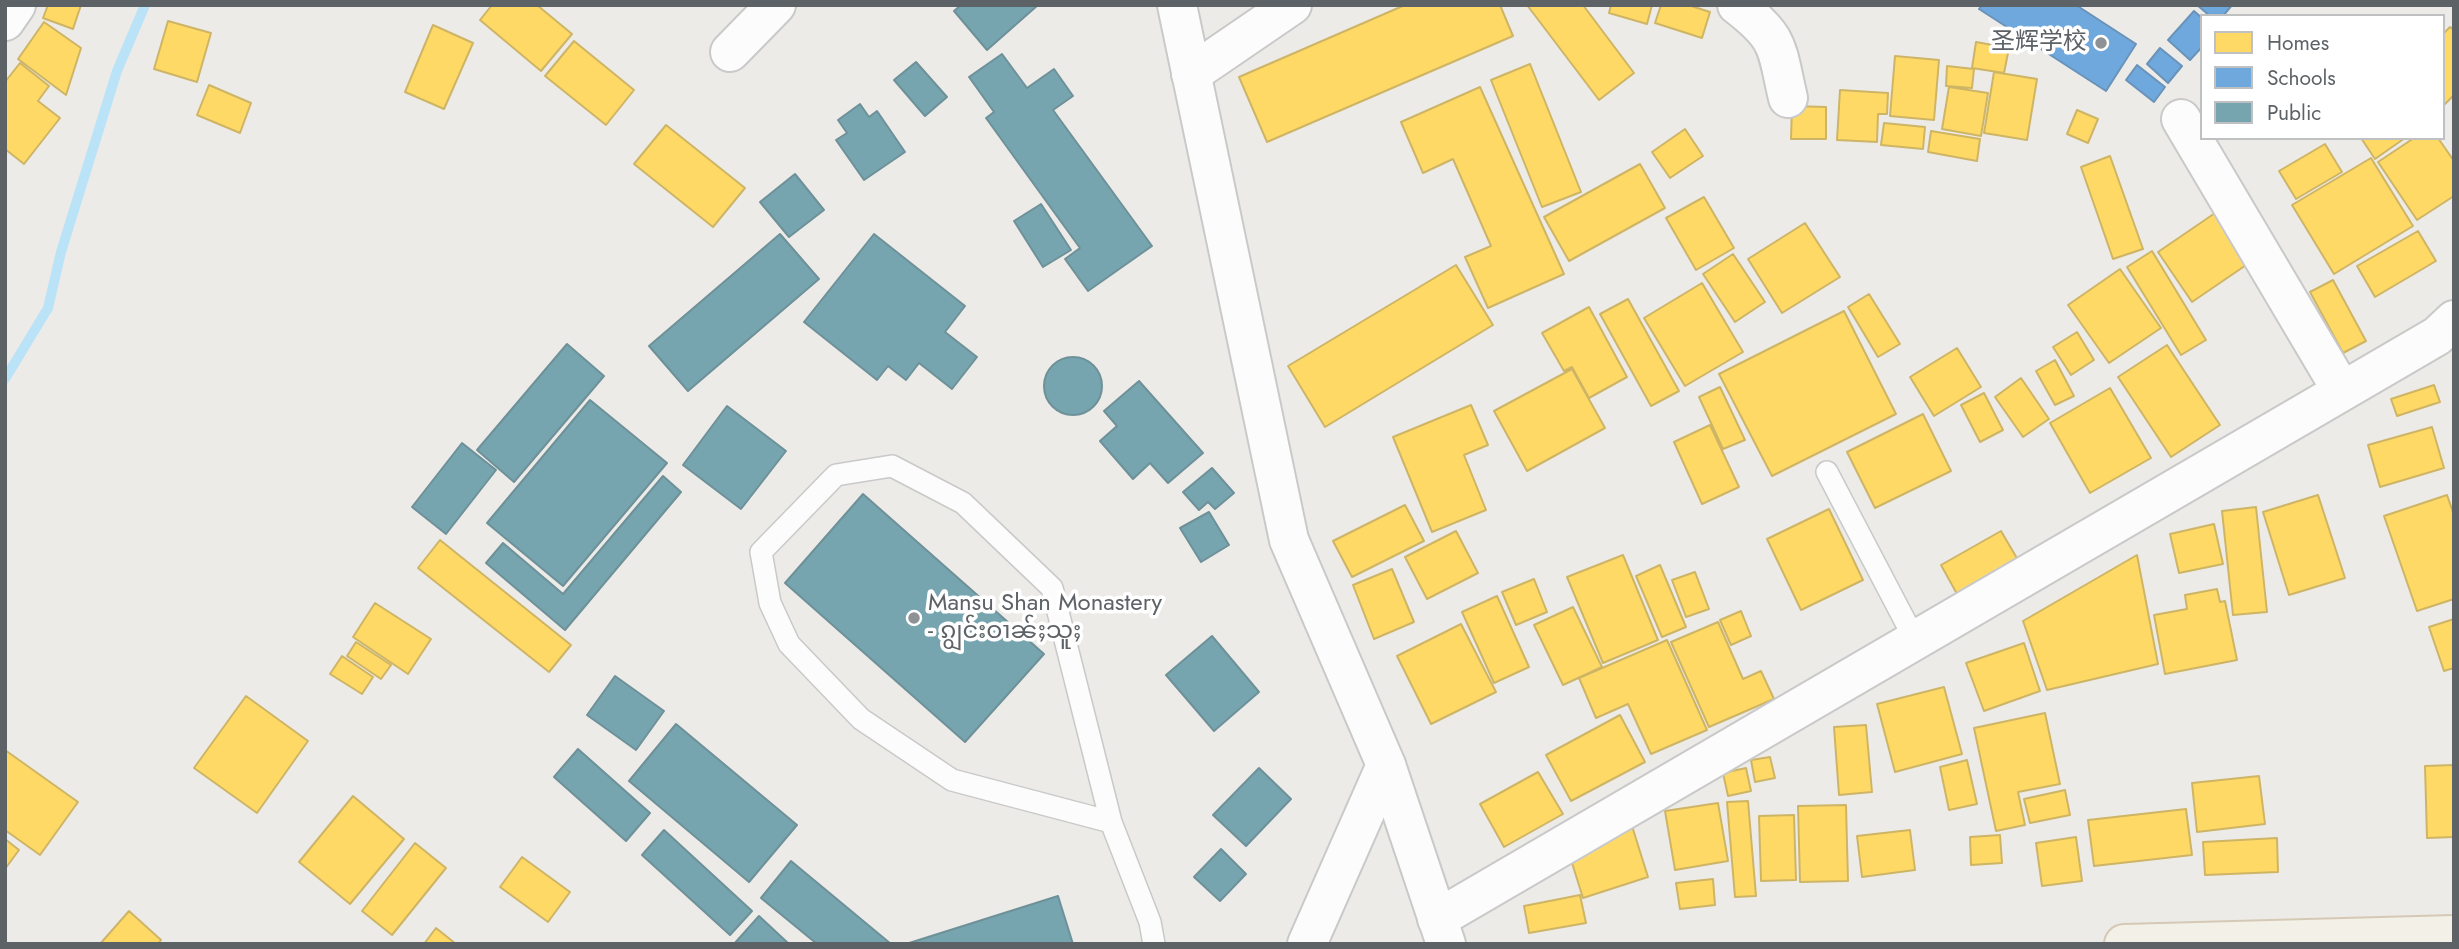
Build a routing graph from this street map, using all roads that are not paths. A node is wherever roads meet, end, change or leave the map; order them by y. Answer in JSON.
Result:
{"nodes":[{"id":1,"x":16,"y":5,"type":"edge"},
{"id":2,"x":776,"y":5,"type":"edge"},
{"id":3,"x":1177,"y":5,"type":"edge"},
{"id":4,"x":1292,"y":5,"type":"edge"},
{"id":5,"x":1737,"y":5,"type":"edge"},
{"id":6,"x":5,"y":21,"type":"edge"},
{"id":7,"x":730,"y":52,"type":"dead end"},
{"id":8,"x":1191,"y":74,"type":"junction"},
{"id":9,"x":1788,"y":98,"type":"dead end"},
{"id":10,"x":2181,"y":118,"type":"dead end"},
{"id":11,"x":2454,"y":320,"type":"edge"},
{"id":12,"x":2342,"y":391,"type":"junction"},
{"id":13,"x":1827,"y":472,"type":"dead end"},
{"id":14,"x":1915,"y":640,"type":"junction"},
{"id":15,"x":1386,"y":765,"type":"junction"},
{"id":16,"x":1111,"y":822,"type":"junction"},
{"id":17,"x":1442,"y":932,"type":"edge"},
{"id":18,"x":2454,"y":936,"type":"edge"},
{"id":19,"x":2152,"y":943,"type":"edge"},
{"id":20,"x":1154,"y":944,"type":"edge"},
{"id":21,"x":1307,"y":944,"type":"edge"},
{"id":22,"x":2124,"y":944,"type":"edge"}],
"edges":[{"from":1,"to":6,"type":"street"},
{"from":2,"to":7,"type":"street"},
{"from":3,"to":8,"type":"street"},
{"from":4,"to":8,"type":"street"},
{"from":5,"to":9,"type":"street"},
{"from":8,"to":15,"type":"street"},
{"from":10,"to":12,"type":"street"},
{"from":11,"to":12,"type":"street"},
{"from":12,"to":14,"type":"street"},
{"from":13,"to":14,"type":"lane"},
{"from":14,"to":17,"type":"street"},
{"from":15,"to":17,"type":"street"},
{"from":15,"to":21,"type":"street"},
{"from":16,"to":16,"type":"lane"},
{"from":16,"to":20,"type":"lane"},
{"from":18,"to":19,"type":"main road"},
{"from":19,"to":22,"type":"main road"}]}
